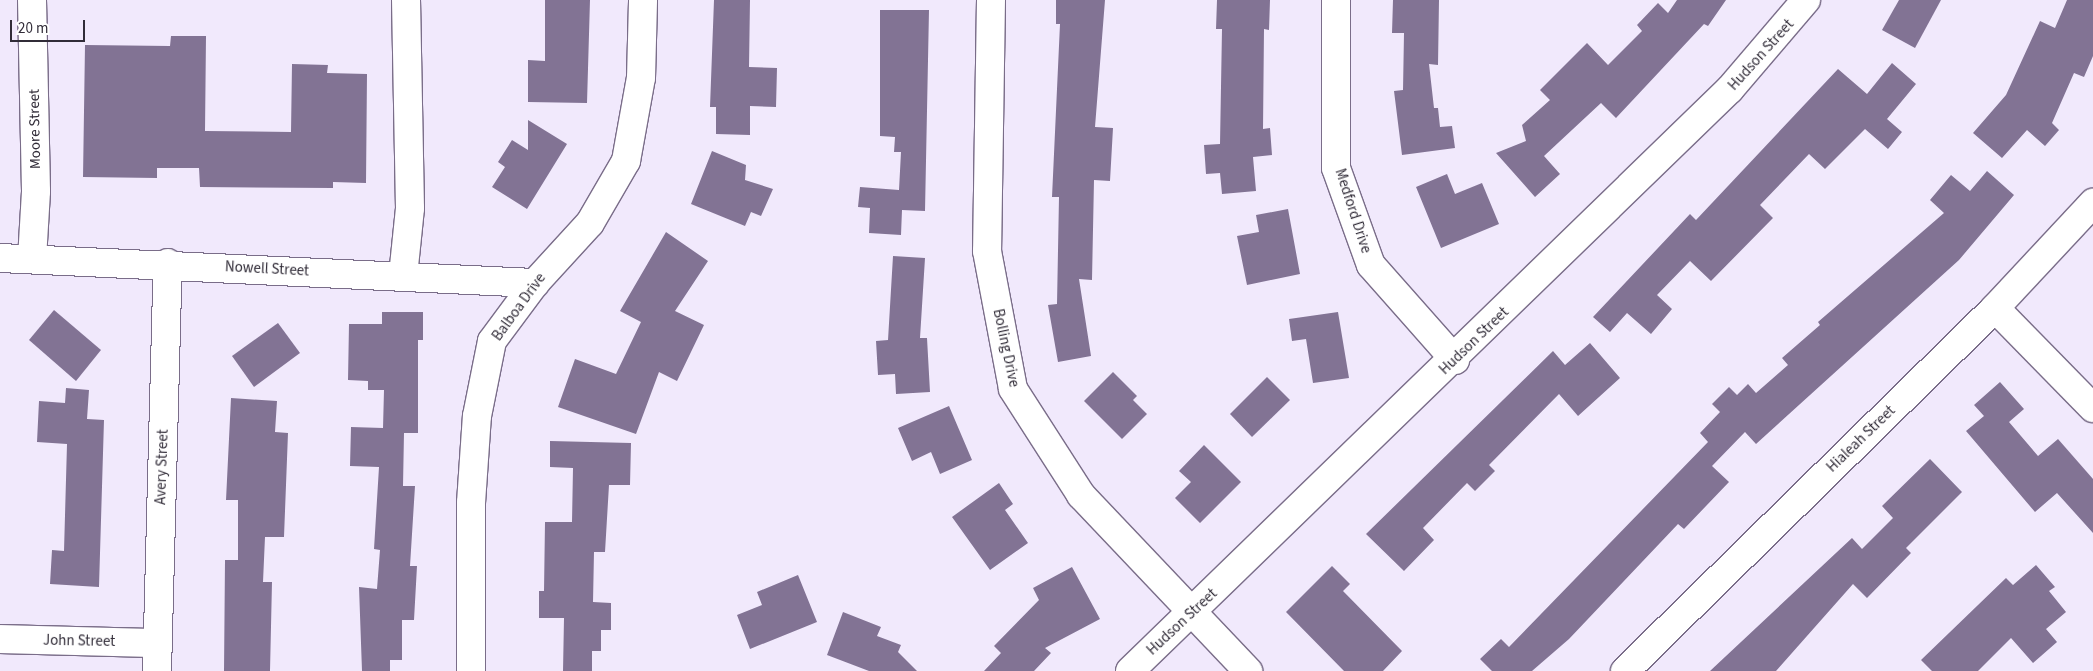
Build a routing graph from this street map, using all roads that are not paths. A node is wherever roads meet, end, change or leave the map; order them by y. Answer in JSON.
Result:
{"nodes":[{"id":1,"x":32,"y":0,"type":"edge"},
{"id":2,"x":406,"y":0,"type":"edge"},
{"id":3,"x":643,"y":0,"type":"edge"},
{"id":4,"x":991,"y":0,"type":"edge"},
{"id":5,"x":1336,"y":0,"type":"edge"},
{"id":6,"x":1806,"y":0,"type":"edge"},
{"id":7,"x":2093,"y":203,"type":"edge"},
{"id":8,"x":0,"y":258,"type":"edge"},
{"id":9,"x":32,"y":259,"type":"junction"},
{"id":10,"x":168,"y":263,"type":"junction"},
{"id":11,"x":404,"y":276,"type":"junction"},
{"id":12,"x":535,"y":284,"type":"junction"},
{"id":13,"x":1996,"y":308,"type":"junction"},
{"id":14,"x":1456,"y":360,"type":"junction"},
{"id":15,"x":2093,"y":408,"type":"edge"},
{"id":16,"x":1192,"y":614,"type":"junction"},
{"id":17,"x":0,"y":640,"type":"edge"},
{"id":18,"x":157,"y":643,"type":"junction"},
{"id":19,"x":157,"y":671,"type":"edge"},
{"id":20,"x":471,"y":671,"type":"edge"},
{"id":21,"x":1130,"y":671,"type":"edge"},
{"id":22,"x":1248,"y":671,"type":"edge"},
{"id":23,"x":1625,"y":671,"type":"edge"}],
"edges":[{"from":1,"to":9,"type":"street","name":"Moore Street"},
{"from":2,"to":11,"type":"street"},
{"from":3,"to":12,"type":"street","name":"Balboa Drive"},
{"from":4,"to":16,"type":"street","name":"Bolling Drive"},
{"from":5,"to":14,"type":"street","name":"Medford Drive"},
{"from":6,"to":14,"type":"street","name":"Hudson Street"},
{"from":7,"to":13,"type":"street","name":"Hialeah Street"},
{"from":8,"to":9,"type":"street","name":"Nowell Street"},
{"from":9,"to":10,"type":"street","name":"Nowell Street"},
{"from":10,"to":11,"type":"street","name":"Nowell Street"},
{"from":10,"to":18,"type":"street","name":"Avery Street"},
{"from":11,"to":12,"type":"street","name":"Nowell Street"},
{"from":12,"to":20,"type":"street","name":"Balboa Drive"},
{"from":13,"to":15,"type":"street"},
{"from":13,"to":23,"type":"street","name":"Hialeah Street"},
{"from":14,"to":16,"type":"street","name":"Hudson Street"},
{"from":16,"to":21,"type":"street","name":"Hudson Street"},
{"from":16,"to":22,"type":"street","name":"Bolling Drive"},
{"from":17,"to":18,"type":"street","name":"John Street"},
{"from":18,"to":19,"type":"street","name":"Avery Street"}]}
